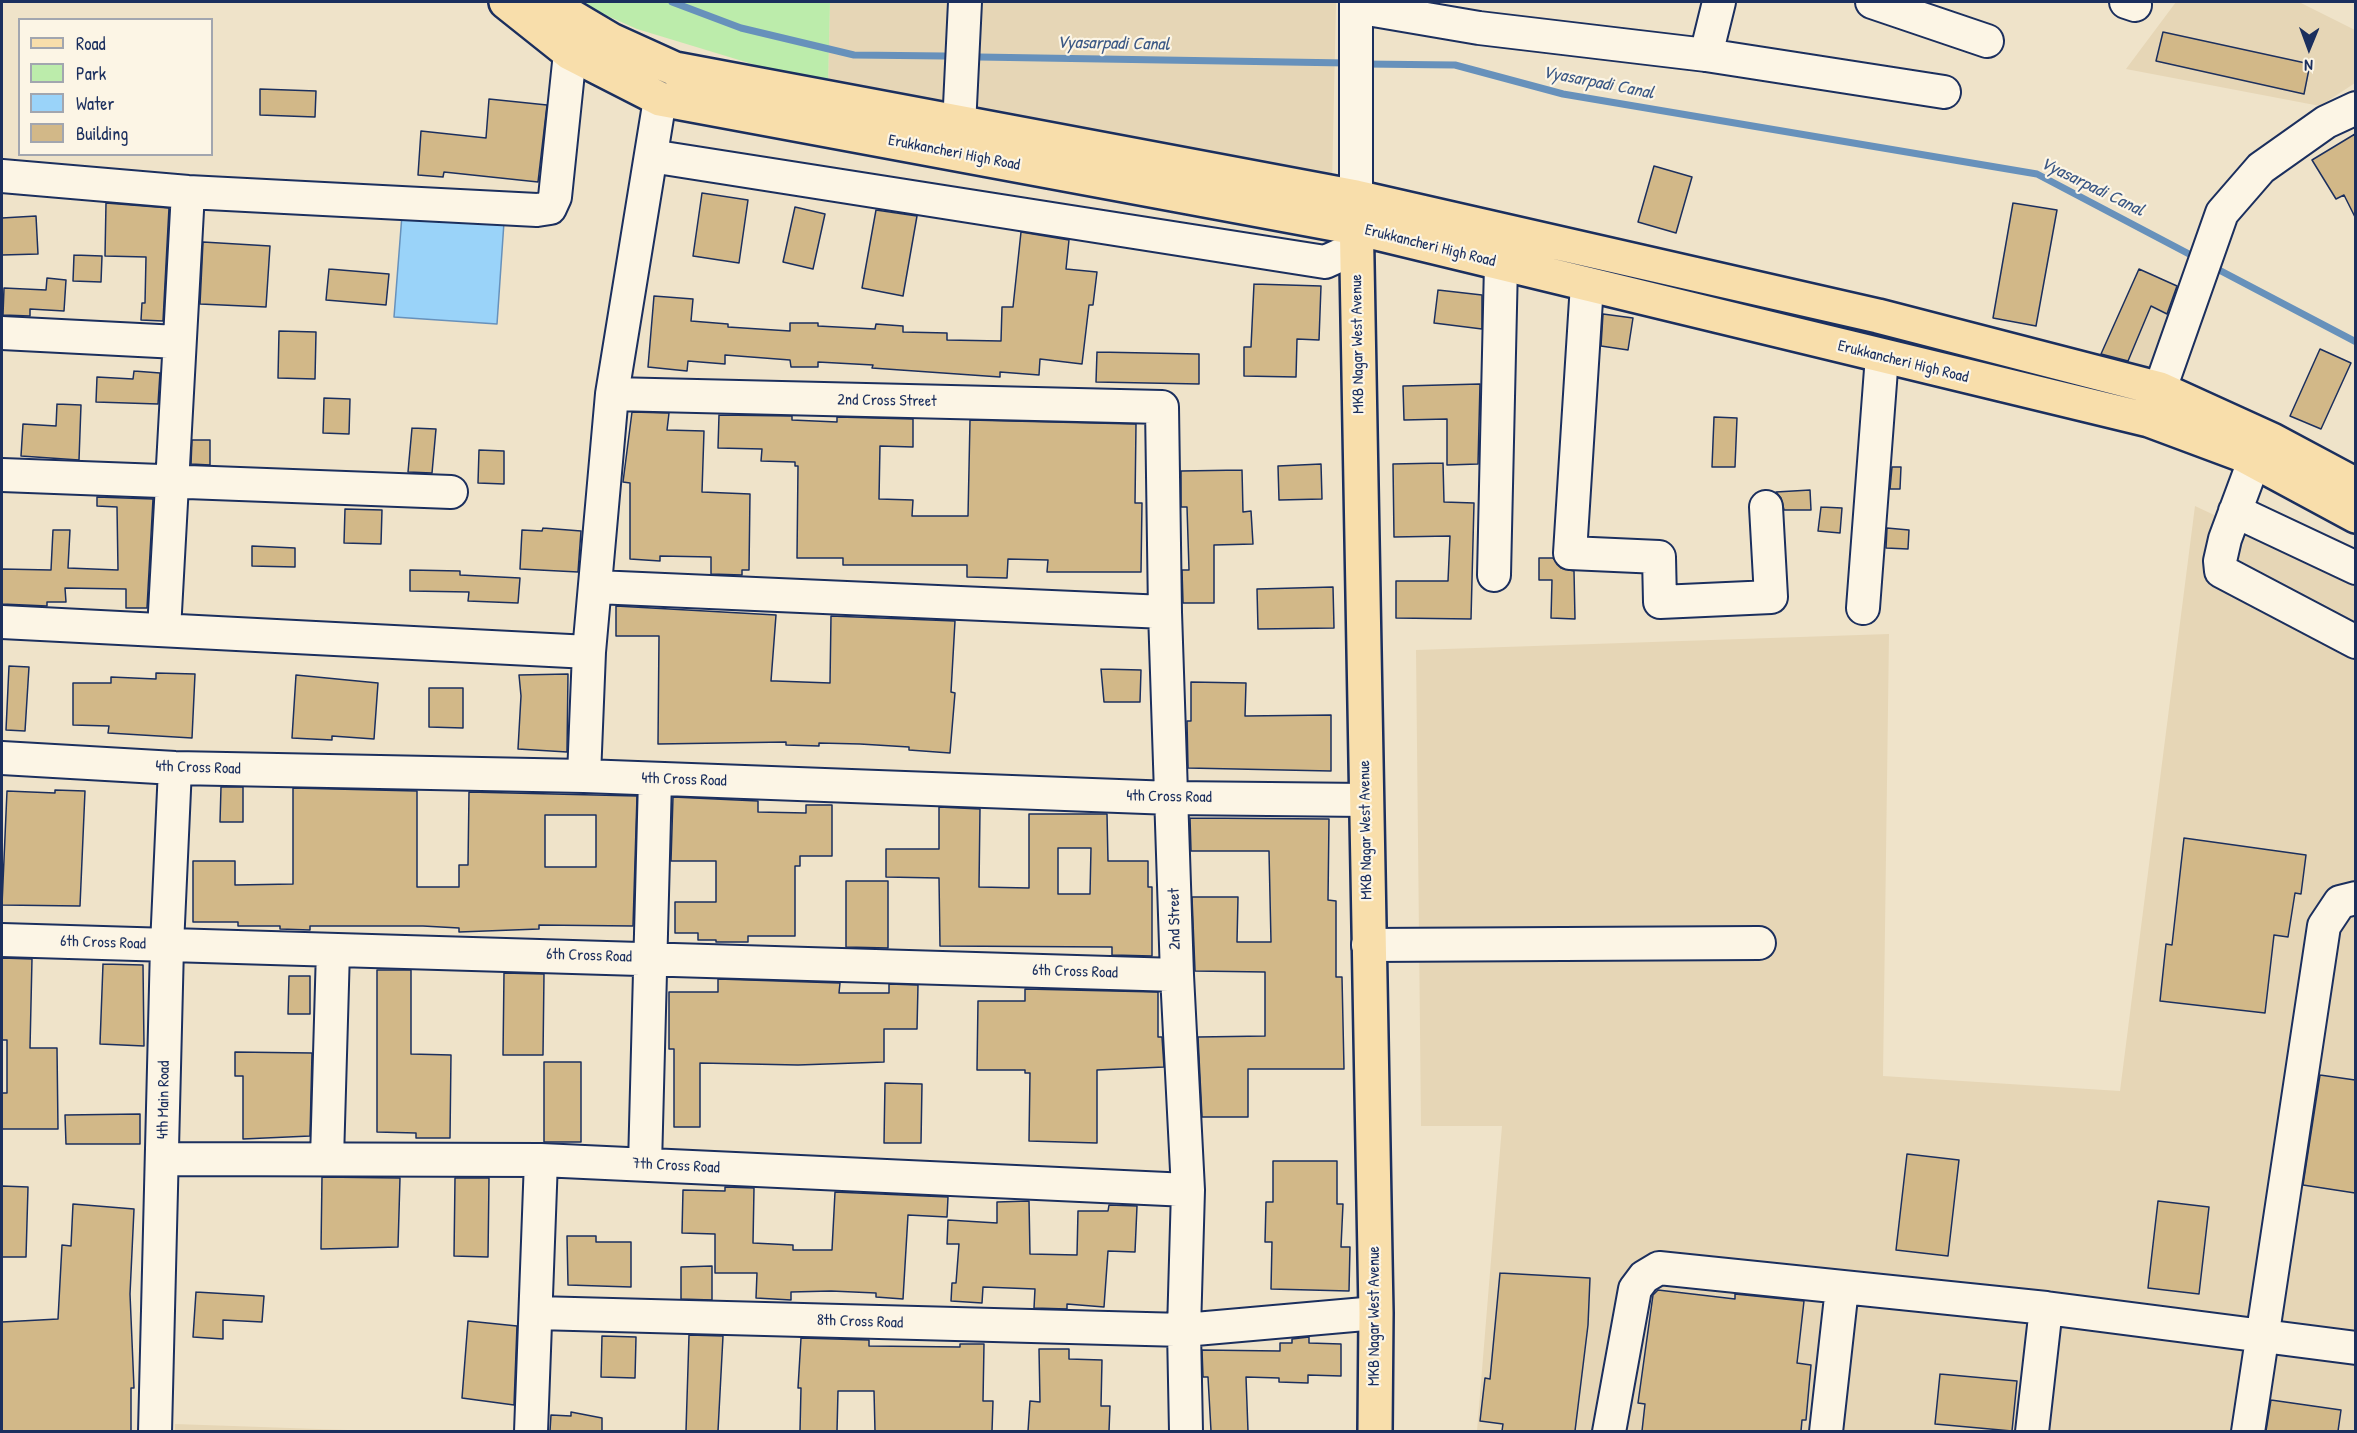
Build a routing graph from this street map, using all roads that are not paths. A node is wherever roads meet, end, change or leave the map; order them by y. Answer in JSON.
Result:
{"nodes":[{"id":1,"x":506,"y":2,"type":"edge"},
{"id":2,"x":547,"y":2,"type":"edge"},
{"id":3,"x":965,"y":2,"type":"edge"},
{"id":4,"x":1719,"y":2,"type":"edge"},
{"id":5,"x":1356,"y":4,"type":"edge"},
{"id":6,"x":1885,"y":4,"type":"edge"},
{"id":7,"x":1482,"y":15,"type":"edge"},
{"id":8,"x":1987,"y":41,"type":"dead end"},
{"id":9,"x":570,"y":53,"type":"junction"},
{"id":10,"x":1706,"y":55,"type":"junction"},
{"id":11,"x":1944,"y":92,"type":"dead end"},
{"id":12,"x":660,"y":99,"type":"junction"},
{"id":13,"x":2355,"y":108,"type":"edge"},
{"id":14,"x":958,"y":139,"type":"junction"},
{"id":15,"x":651,"y":156,"type":"junction"},
{"id":16,"x":2,"y":176,"type":"edge"},
{"id":17,"x":188,"y":192,"type":"junction"},
{"id":18,"x":1356,"y":225,"type":"junction"},
{"id":19,"x":1501,"y":264,"type":"junction"},
{"id":20,"x":1587,"y":284,"type":"junction"},
{"id":21,"x":2,"y":333,"type":"edge"},
{"id":22,"x":178,"y":342,"type":"junction"},
{"id":23,"x":1882,"y":357,"type":"junction"},
{"id":24,"x":2160,"y":389,"type":"junction"},
{"id":25,"x":612,"y":394,"type":"junction"},
{"id":26,"x":1162,"y":407,"type":"joint"},
{"id":27,"x":2254,"y":461,"type":"junction"},
{"id":28,"x":2,"y":475,"type":"edge"},
{"id":29,"x":173,"y":481,"type":"junction"},
{"id":30,"x":2355,"y":485,"type":"edge"},
{"id":31,"x":451,"y":492,"type":"dead end"},
{"id":32,"x":1766,"y":507,"type":"dead end"},
{"id":33,"x":2235,"y":511,"type":"junction"},
{"id":34,"x":2355,"y":516,"type":"edge"},
{"id":35,"x":2355,"y":568,"type":"edge"},
{"id":36,"x":1494,"y":575,"type":"dead end"},
{"id":37,"x":596,"y":587,"type":"junction"},
{"id":38,"x":1863,"y":608,"type":"dead end"},
{"id":39,"x":1165,"y":612,"type":"junction"},
{"id":40,"x":2,"y":622,"type":"edge"},
{"id":41,"x":164,"y":630,"type":"junction"},
{"id":42,"x":2355,"y":642,"type":"edge"},
{"id":43,"x":589,"y":652,"type":"junction"},
{"id":44,"x":2,"y":758,"type":"edge"},
{"id":45,"x":175,"y":768,"type":"junction"},
{"id":46,"x":584,"y":776,"type":"junction"},
{"id":47,"x":655,"y":779,"type":"junction"},
{"id":48,"x":1172,"y":798,"type":"junction"},
{"id":49,"x":1366,"y":800,"type":"junction"},
{"id":50,"x":2355,"y":898,"type":"edge"},
{"id":51,"x":2,"y":940,"type":"edge"},
{"id":52,"x":1759,"y":943,"type":"dead end"},
{"id":53,"x":1368,"y":945,"type":"junction"},
{"id":54,"x":167,"y":946,"type":"junction"},
{"id":55,"x":333,"y":950,"type":"junction"},
{"id":56,"x":651,"y":958,"type":"junction"},
{"id":57,"x":1177,"y":975,"type":"junction"},
{"id":58,"x":163,"y":1159,"type":"junction"},
{"id":59,"x":327,"y":1159,"type":"junction"},
{"id":60,"x":541,"y":1160,"type":"junction"},
{"id":61,"x":645,"y":1165,"type":"junction"},
{"id":62,"x":1188,"y":1190,"type":"junction"},
{"id":63,"x":1842,"y":1287,"type":"junction"},
{"id":64,"x":2046,"y":1308,"type":"junction"},
{"id":65,"x":536,"y":1313,"type":"junction"},
{"id":66,"x":1376,"y":1313,"type":"junction"},
{"id":67,"x":1184,"y":1330,"type":"junction"},
{"id":68,"x":2264,"y":1337,"type":"junction"},
{"id":69,"x":2355,"y":1348,"type":"edge"},
{"id":70,"x":155,"y":1431,"type":"edge"},
{"id":71,"x":531,"y":1431,"type":"edge"},
{"id":72,"x":1186,"y":1431,"type":"edge"},
{"id":73,"x":1375,"y":1431,"type":"edge"},
{"id":74,"x":1609,"y":1431,"type":"edge"},
{"id":75,"x":1826,"y":1431,"type":"edge"},
{"id":76,"x":2032,"y":1431,"type":"edge"},
{"id":77,"x":2248,"y":1431,"type":"edge"}],
"edges":[{"from":1,"to":9,"type":"main road","name":"Erukkancheri High Road"},
{"from":2,"to":14,"type":"main road"},
{"from":3,"to":14,"type":"street"},
{"from":4,"to":10,"type":"street"},
{"from":5,"to":7,"type":"street"},
{"from":5,"to":18,"type":"street"},
{"from":6,"to":8,"type":"street"},
{"from":7,"to":10,"type":"street"},
{"from":9,"to":12,"type":"main road","name":"Erukkancheri High Road"},
{"from":9,"to":17,"type":"street"},
{"from":10,"to":11,"type":"street"},
{"from":12,"to":14,"type":"main road","name":"Erukkancheri High Road"},
{"from":12,"to":15,"type":"street"},
{"from":13,"to":24,"type":"street"},
{"from":14,"to":18,"type":"main road","name":"Erukkancheri High Road"},
{"from":15,"to":18,"type":"street"},
{"from":15,"to":25,"type":"street"},
{"from":16,"to":17,"type":"street"},
{"from":17,"to":22,"type":"street"},
{"from":18,"to":19,"type":"main road","name":"Erukkancheri High Road"},
{"from":18,"to":24,"type":"main road"},
{"from":18,"to":49,"type":"main road","name":"MKB Nagar West Avenue"},
{"from":19,"to":20,"type":"main road","name":"Erukkancheri High Road"},
{"from":19,"to":36,"type":"street"},
{"from":20,"to":23,"type":"main road","name":"Erukkancheri High Road"},
{"from":20,"to":32,"type":"street"},
{"from":21,"to":22,"type":"street"},
{"from":22,"to":29,"type":"street"},
{"from":23,"to":27,"type":"main road","name":"Erukkancheri High Road"},
{"from":23,"to":38,"type":"street"},
{"from":24,"to":30,"type":"main road"},
{"from":25,"to":26,"type":"street","name":"2nd Cross Street"},
{"from":25,"to":37,"type":"street"},
{"from":26,"to":39,"type":"street","name":"2nd Street"},
{"from":27,"to":33,"type":"street"},
{"from":27,"to":34,"type":"main road","name":"Erukkancheri High Road"},
{"from":28,"to":29,"type":"street"},
{"from":29,"to":31,"type":"street"},
{"from":29,"to":41,"type":"street"},
{"from":33,"to":35,"type":"street"},
{"from":33,"to":42,"type":"street"},
{"from":37,"to":39,"type":"street"},
{"from":37,"to":43,"type":"street"},
{"from":39,"to":48,"type":"street","name":"2nd Street"},
{"from":40,"to":41,"type":"street"},
{"from":41,"to":43,"type":"street"},
{"from":43,"to":46,"type":"street"},
{"from":44,"to":45,"type":"street","name":"4th Cross Road"},
{"from":45,"to":46,"type":"street","name":"4th Cross Road"},
{"from":45,"to":54,"type":"street","name":"4th Main Road"},
{"from":46,"to":47,"type":"street","name":"4th Cross Road"},
{"from":47,"to":48,"type":"street","name":"4th Cross Road"},
{"from":47,"to":56,"type":"street"},
{"from":48,"to":49,"type":"street","name":"4th Cross Road"},
{"from":48,"to":57,"type":"street","name":"2nd Street"},
{"from":49,"to":53,"type":"main road","name":"MKB Nagar West Avenue"},
{"from":50,"to":68,"type":"street"},
{"from":51,"to":54,"type":"street","name":"6th Cross Road"},
{"from":52,"to":53,"type":"street"},
{"from":53,"to":66,"type":"main road","name":"MKB Nagar West Avenue"},
{"from":54,"to":55,"type":"street","name":"6th Cross Road"},
{"from":54,"to":58,"type":"street","name":"4th Main Road"},
{"from":55,"to":56,"type":"street","name":"6th Cross Road"},
{"from":55,"to":59,"type":"street"},
{"from":56,"to":57,"type":"street","name":"6th Cross Road"},
{"from":56,"to":61,"type":"street"},
{"from":57,"to":62,"type":"street","name":"2nd Street"},
{"from":58,"to":59,"type":"street","name":"7th Cross Road"},
{"from":58,"to":70,"type":"street","name":"4th Main Road"},
{"from":59,"to":60,"type":"street","name":"7th Cross Road"},
{"from":60,"to":61,"type":"street","name":"7th Cross Road"},
{"from":60,"to":65,"type":"street"},
{"from":61,"to":62,"type":"street","name":"7th Cross Road"},
{"from":62,"to":67,"type":"street","name":"2nd Street"},
{"from":63,"to":64,"type":"street"},
{"from":63,"to":74,"type":"street"},
{"from":63,"to":75,"type":"street"},
{"from":64,"to":68,"type":"street"},
{"from":64,"to":76,"type":"street"},
{"from":65,"to":67,"type":"street","name":"8th Cross Road"},
{"from":65,"to":71,"type":"street"},
{"from":66,"to":67,"type":"street","name":"8th Cross Road"},
{"from":66,"to":73,"type":"main road","name":"MKB Nagar West Avenue"},
{"from":67,"to":72,"type":"street","name":"2nd Street"},
{"from":68,"to":69,"type":"street"},
{"from":68,"to":77,"type":"street"}]}
